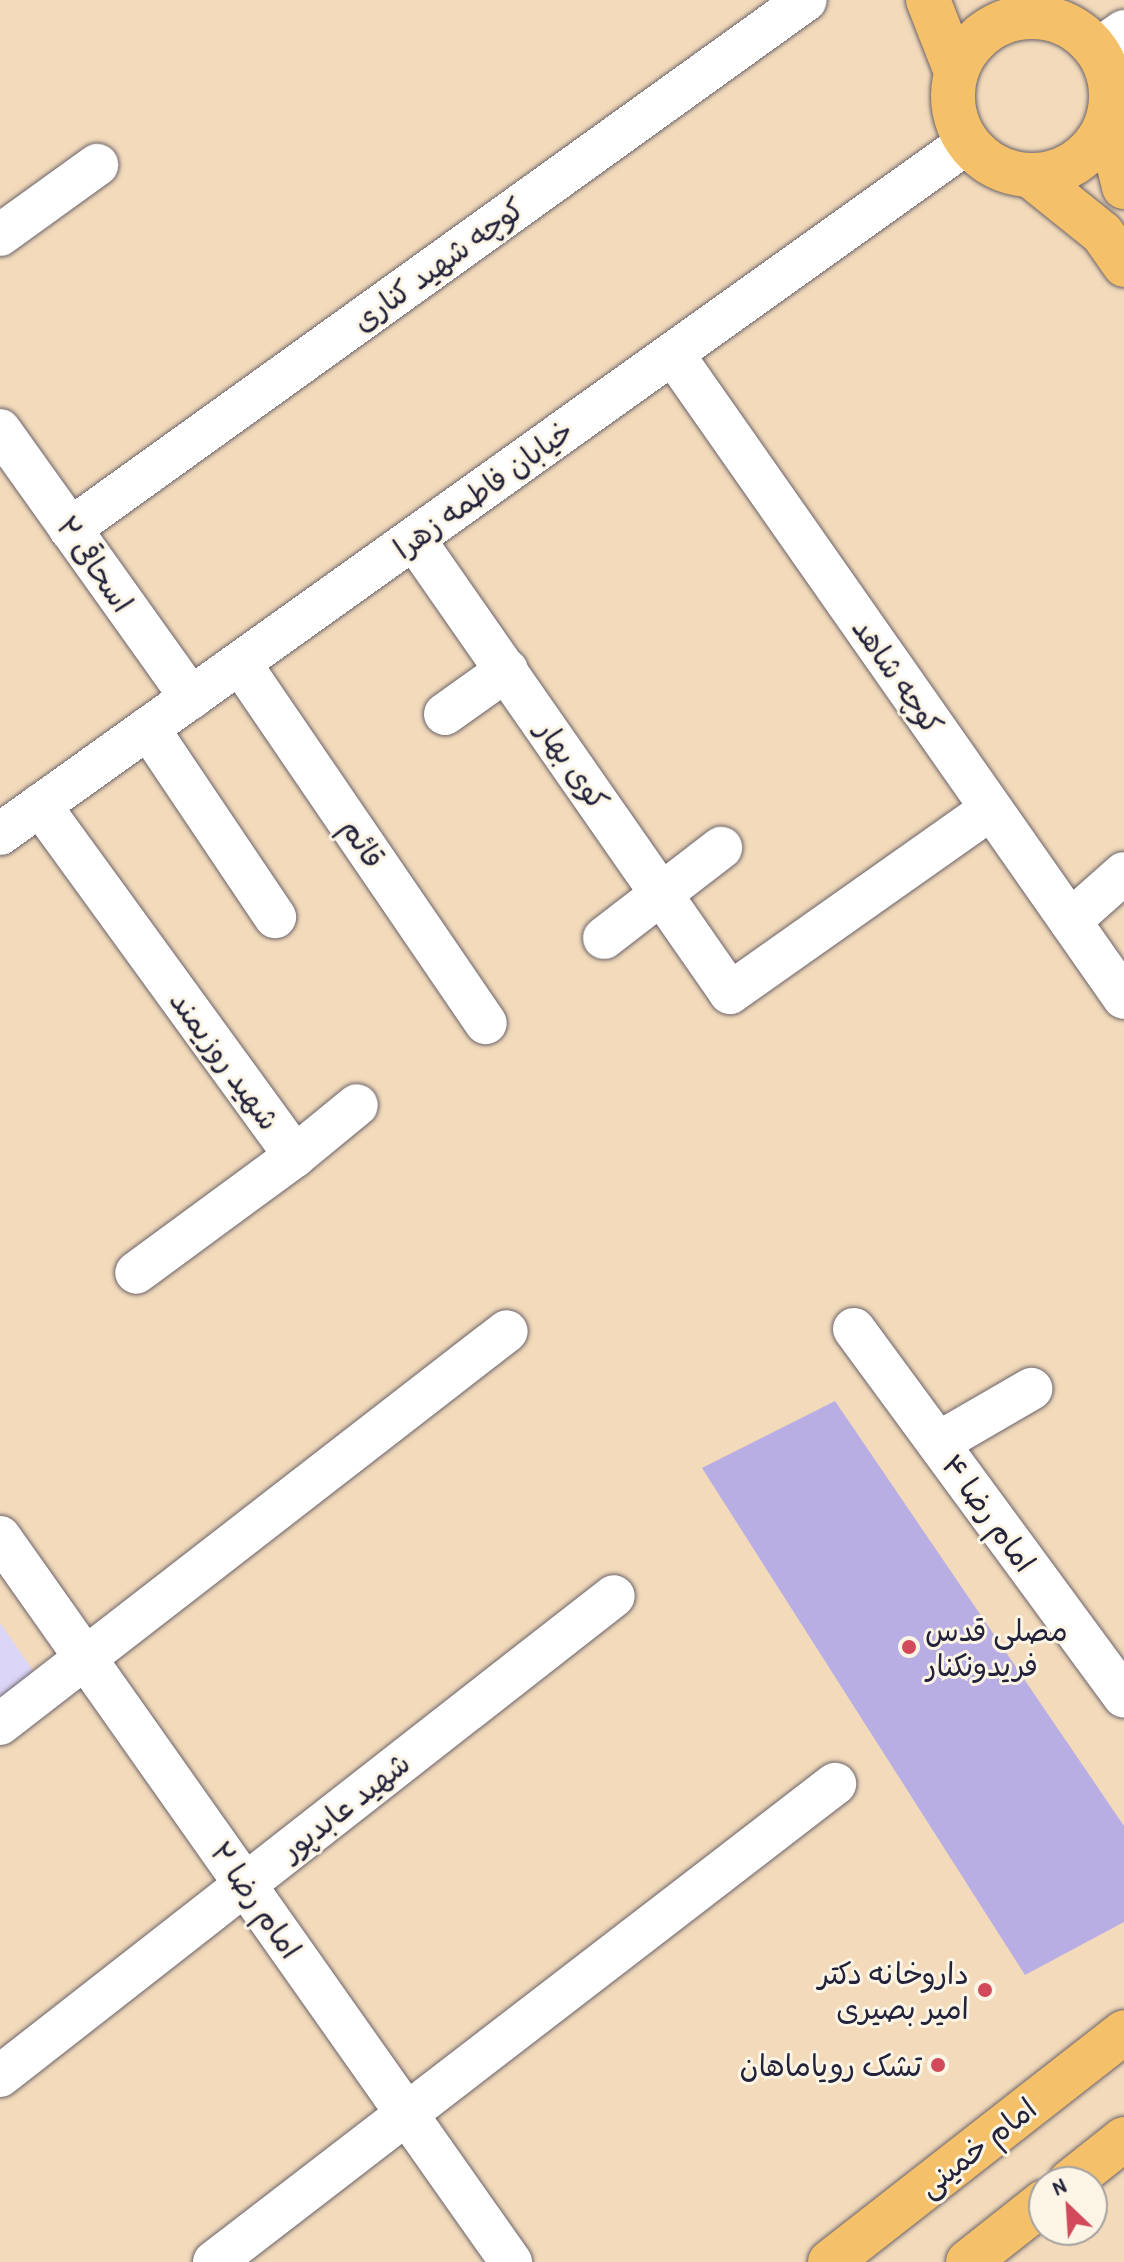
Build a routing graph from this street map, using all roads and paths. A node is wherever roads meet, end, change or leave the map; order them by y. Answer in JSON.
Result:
{"nodes":[{"id":1,"x":806,"y":0,"type":"edge"},
{"id":2,"x":928,"y":0,"type":"edge"},
{"id":3,"x":1021,"y":8,"type":"edge"},
{"id":4,"x":1110,"y":40,"type":"edge"},
{"id":5,"x":956,"y":72,"type":"junction"},
{"id":6,"x":1108,"y":121,"type":"junction"},
{"id":7,"x":967,"y":143,"type":"junction"},
{"id":8,"x":97,"y":165,"type":"dead end"},
{"id":9,"x":1031,"y":176,"type":"junction"},
{"id":10,"x":1124,"y":187,"type":"edge"},
{"id":11,"x":0,"y":235,"type":"edge"},
{"id":12,"x":1124,"y":265,"type":"edge"},
{"id":13,"x":673,"y":354,"type":"junction"},
{"id":14,"x":0,"y":430,"type":"edge"},
{"id":15,"x":70,"y":529,"type":"junction"},
{"id":16,"x":414,"y":539,"type":"junction"},
{"id":17,"x":240,"y":663,"type":"junction"},
{"id":18,"x":507,"y":670,"type":"junction"},
{"id":19,"x":191,"y":698,"type":"junction"},
{"id":20,"x":445,"y":714,"type":"dead end"},
{"id":21,"x":148,"y":728,"type":"junction"},
{"id":22,"x":40,"y":805,"type":"junction"},
{"id":23,"x":991,"y":809,"type":"junction"},
{"id":24,"x":0,"y":834,"type":"edge"},
{"id":25,"x":721,"y":848,"type":"dead end"},
{"id":26,"x":1124,"y":873,"type":"edge"},
{"id":27,"x":663,"y":892,"type":"junction"},
{"id":28,"x":275,"y":917,"type":"dead end"},
{"id":29,"x":1070,"y":921,"type":"junction"},
{"id":30,"x":604,"y":938,"type":"dead end"},
{"id":31,"x":1124,"y":998,"type":"edge"},
{"id":32,"x":486,"y":1023,"type":"dead end"},
{"id":33,"x":357,"y":1105,"type":"dead end"},
{"id":34,"x":295,"y":1156,"type":"junction"},
{"id":35,"x":136,"y":1273,"type":"dead end"},
{"id":36,"x":854,"y":1329,"type":"dead end"},
{"id":37,"x":507,"y":1331,"type":"dead end"},
{"id":38,"x":1031,"y":1389,"type":"dead end"},
{"id":39,"x":938,"y":1443,"type":"junction"},
{"id":40,"x":0,"y":1537,"type":"edge"},
{"id":41,"x":614,"y":1596,"type":"dead end"},
{"id":42,"x":85,"y":1657,"type":"junction"},
{"id":43,"x":1124,"y":1696,"type":"edge"},
{"id":44,"x":0,"y":1724,"type":"edge"},
{"id":45,"x":835,"y":1784,"type":"dead end"},
{"id":46,"x":245,"y":1884,"type":"junction"},
{"id":47,"x":1124,"y":2032,"type":"edge"},
{"id":48,"x":0,"y":2076,"type":"edge"},
{"id":49,"x":407,"y":2114,"type":"junction"},
{"id":50,"x":1120,"y":2151,"type":"edge"},
{"id":51,"x":1096,"y":2166,"type":"edge"},
{"id":52,"x":1028,"y":2215,"type":"edge"},
{"id":53,"x":214,"y":2262,"type":"edge"},
{"id":54,"x":511,"y":2262,"type":"edge"},
{"id":55,"x":830,"y":2262,"type":"edge"},
{"id":56,"x":968,"y":2262,"type":"edge"}],
"edges":[{"from":1,"to":15,"type":"street","name":"کوچه شهید کناری"},
{"from":2,"to":5,"type":"main road"},
{"from":3,"to":4,"type":"main road"},
{"from":3,"to":5,"type":"main road"},
{"from":4,"to":6,"type":"main road"},
{"from":5,"to":7,"type":"main road"},
{"from":6,"to":9,"type":"main road"},
{"from":6,"to":10,"type":"main road"},
{"from":7,"to":9,"type":"main road"},
{"from":7,"to":13,"type":"street","name":"خیابان فاطمه زهرا"},
{"from":8,"to":11,"type":"street"},
{"from":9,"to":12,"type":"main road"},
{"from":13,"to":16,"type":"street","name":"خیابان فاطمه زهرا"},
{"from":13,"to":23,"type":"street","name":"کوچه شاهد"},
{"from":14,"to":15,"type":"street","name":"اسحاقی ۲"},
{"from":15,"to":19,"type":"street","name":"اسحاقی ۲"},
{"from":16,"to":17,"type":"street","name":"خیابان فاطمه زهرا"},
{"from":16,"to":18,"type":"street","name":"کوی بهار"},
{"from":17,"to":19,"type":"street","name":"خیابان فاطمه زهرا"},
{"from":17,"to":32,"type":"street","name":"قائم"},
{"from":18,"to":20,"type":"street"},
{"from":18,"to":27,"type":"street","name":"کوی بهار"},
{"from":19,"to":21,"type":"street","name":"خیابان فاطمه زهرا"},
{"from":21,"to":22,"type":"street","name":"خیابان فاطمه زهرا"},
{"from":21,"to":28,"type":"street"},
{"from":22,"to":24,"type":"street","name":"خیابان فاطمه زهرا"},
{"from":22,"to":34,"type":"street","name":"شهید روزیمند"},
{"from":23,"to":27,"type":"street","name":"کوی بهار"},
{"from":23,"to":29,"type":"street","name":"کوچه شاهد"},
{"from":25,"to":27,"type":"street"},
{"from":26,"to":29,"type":"street"},
{"from":27,"to":30,"type":"street"},
{"from":29,"to":31,"type":"street","name":"کوچه شاهد"},
{"from":33,"to":34,"type":"street"},
{"from":34,"to":35,"type":"street","name":"شهید روزیمند"},
{"from":36,"to":39,"type":"street","name":"امام رضا ۴"},
{"from":37,"to":42,"type":"street"},
{"from":38,"to":39,"type":"street"},
{"from":39,"to":43,"type":"street","name":"امام رضا ۴"},
{"from":40,"to":42,"type":"street","name":"امام رضا ۲"},
{"from":41,"to":46,"type":"street","name":"شهید عابدپور"},
{"from":42,"to":44,"type":"street"},
{"from":42,"to":46,"type":"street","name":"امام رضا ۲"},
{"from":45,"to":49,"type":"street"},
{"from":46,"to":48,"type":"street","name":"شهید عابدپور"},
{"from":46,"to":49,"type":"street","name":"امام رضا ۲"},
{"from":47,"to":55,"type":"main road","name":"امام خمینی"},
{"from":49,"to":53,"type":"street"},
{"from":49,"to":54,"type":"street","name":"امام رضا ۲"},
{"from":50,"to":51,"type":"main road"},
{"from":52,"to":56,"type":"main road"}]}
